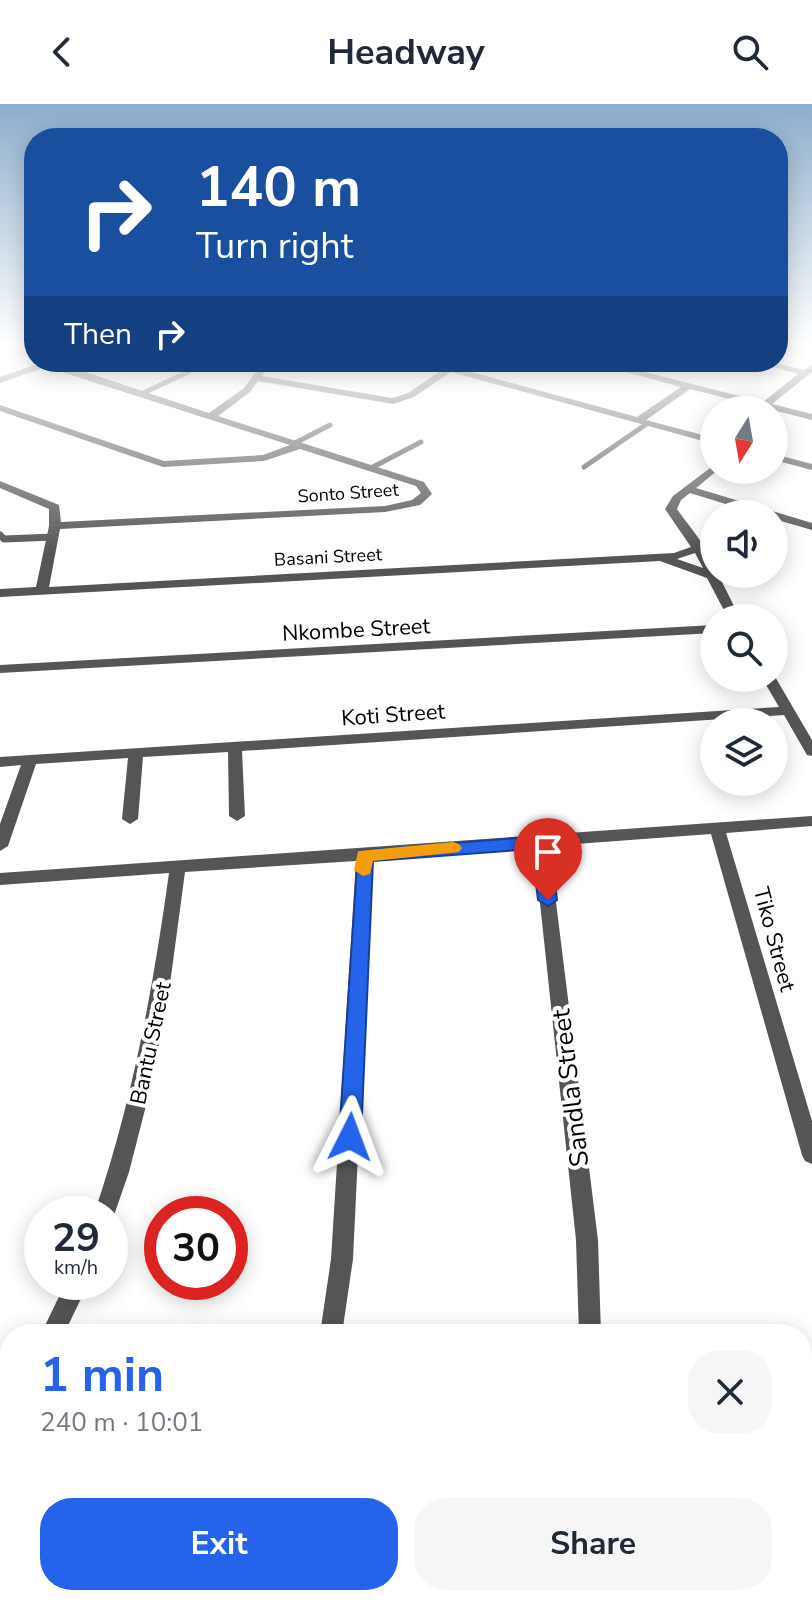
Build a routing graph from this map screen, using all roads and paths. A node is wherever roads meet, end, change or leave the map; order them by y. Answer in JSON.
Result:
{"nodes":[{"id":1,"x":18,"y":414,"type":"edge"},
{"id":2,"x":205,"y":414,"type":"edge"},
{"id":3,"x":213,"y":414,"type":"edge"},
{"id":4,"x":618,"y":414,"type":"edge"},
{"id":5,"x":653,"y":414,"type":"edge"},
{"id":6,"x":211,"y":416,"type":"junction"},
{"id":7,"x":644,"y":421,"type":"junction"},
{"id":8,"x":330,"y":425,"type":"dead end"},
{"id":9,"x":700,"y":437,"type":"edge"},
{"id":10,"x":421,"y":442,"type":"dead end"},
{"id":11,"x":297,"y":444,"type":"junction"},
{"id":12,"x":788,"y":461,"type":"edge"},
{"id":13,"x":584,"y":467,"type":"dead end"},
{"id":14,"x":812,"y":467,"type":"edge"},
{"id":15,"x":371,"y":468,"type":"junction"},
{"id":16,"x":700,"y":479,"type":"edge"},
{"id":17,"x":1,"y":485,"type":"edge"},
{"id":18,"x":687,"y":489,"type":"junction"},
{"id":19,"x":723,"y":500,"type":"edge"},
{"id":20,"x":788,"y":520,"type":"edge"},
{"id":21,"x":812,"y":527,"type":"edge"},
{"id":22,"x":54,"y":531,"type":"junction"},
{"id":23,"x":0,"y":535,"type":"edge"},
{"id":24,"x":698,"y":548,"type":"junction"},
{"id":25,"x":700,"y":552,"type":"edge"},
{"id":26,"x":659,"y":558,"type":"junction"},
{"id":27,"x":700,"y":572,"type":"edge"},
{"id":28,"x":42,"y":590,"type":"junction"},
{"id":29,"x":0,"y":593,"type":"edge"},
{"id":30,"x":700,"y":630,"type":"edge"},
{"id":31,"x":0,"y":669,"type":"edge"},
{"id":32,"x":788,"y":711,"type":"edge"},
{"id":33,"x":700,"y":717,"type":"edge"},
{"id":34,"x":235,"y":747,"type":"junction"},
{"id":35,"x":812,"y":752,"type":"edge"},
{"id":36,"x":136,"y":753,"type":"junction"},
{"id":37,"x":30,"y":760,"type":"junction"},
{"id":38,"x":0,"y":762,"type":"edge"},
{"id":39,"x":237,"y":816,"type":"dead end"},
{"id":40,"x":130,"y":819,"type":"dead end"},
{"id":41,"x":812,"y":821,"type":"edge"},
{"id":42,"x":717,"y":828,"type":"junction"},
{"id":43,"x":541,"y":842,"type":"junction"},
{"id":44,"x":0,"y":846,"type":"edge"},
{"id":45,"x":364,"y":855,"type":"junction"},
{"id":46,"x":178,"y":867,"type":"junction"},
{"id":47,"x":0,"y":879,"type":"edge"},
{"id":48,"x":812,"y":1155,"type":"edge"},
{"id":49,"x":112,"y":1196,"type":"edge"},
{"id":50,"x":69,"y":1300,"type":"edge"},
{"id":51,"x":57,"y":1324,"type":"edge"},
{"id":52,"x":332,"y":1324,"type":"edge"},
{"id":53,"x":590,"y":1324,"type":"edge"}],
"edges":[{"from":1,"to":11,"type":"street"},
{"from":2,"to":6,"type":"street","name":"Sonto Street"},
{"from":3,"to":6,"type":"street"},
{"from":4,"to":7,"type":"street"},
{"from":5,"to":7,"type":"street"},
{"from":6,"to":11,"type":"street","name":"Sonto Street"},
{"from":7,"to":9,"type":"street"},
{"from":7,"to":13,"type":"lane"},
{"from":8,"to":11,"type":"lane"},
{"from":10,"to":15,"type":"lane"},
{"from":11,"to":15,"type":"street","name":"Sonto Street"},
{"from":12,"to":14,"type":"street"},
{"from":15,"to":22,"type":"street","name":"Sonto Street"},
{"from":16,"to":18,"type":"street"},
{"from":17,"to":22,"type":"street"},
{"from":18,"to":19,"type":"street"},
{"from":18,"to":24,"type":"street"},
{"from":20,"to":21,"type":"street"},
{"from":22,"to":23,"type":"lane"},
{"from":22,"to":28,"type":"street"},
{"from":24,"to":25,"type":"street"},
{"from":24,"to":26,"type":"street","name":"Basani Street"},
{"from":26,"to":27,"type":"street","name":"Basani Street"},
{"from":26,"to":28,"type":"street","name":"Basani Street"},
{"from":28,"to":29,"type":"street","name":"Basani Street"},
{"from":30,"to":31,"type":"street","name":"Nkombe Street"},
{"from":32,"to":35,"type":"street"},
{"from":33,"to":34,"type":"street","name":"Koti Street"},
{"from":34,"to":36,"type":"street","name":"Koti Street"},
{"from":34,"to":39,"type":"street"},
{"from":36,"to":37,"type":"street","name":"Koti Street"},
{"from":36,"to":40,"type":"street"},
{"from":37,"to":38,"type":"street","name":"Koti Street"},
{"from":37,"to":44,"type":"street"},
{"from":41,"to":42,"type":"street"},
{"from":42,"to":43,"type":"street"},
{"from":42,"to":48,"type":"street","name":"Tiko Street"},
{"from":43,"to":45,"type":"street"},
{"from":43,"to":53,"type":"street","name":"Sandla Street"},
{"from":45,"to":46,"type":"street"},
{"from":45,"to":52,"type":"street"},
{"from":46,"to":47,"type":"street"},
{"from":46,"to":49,"type":"street","name":"Bantu Street"},
{"from":50,"to":51,"type":"street"}]}
